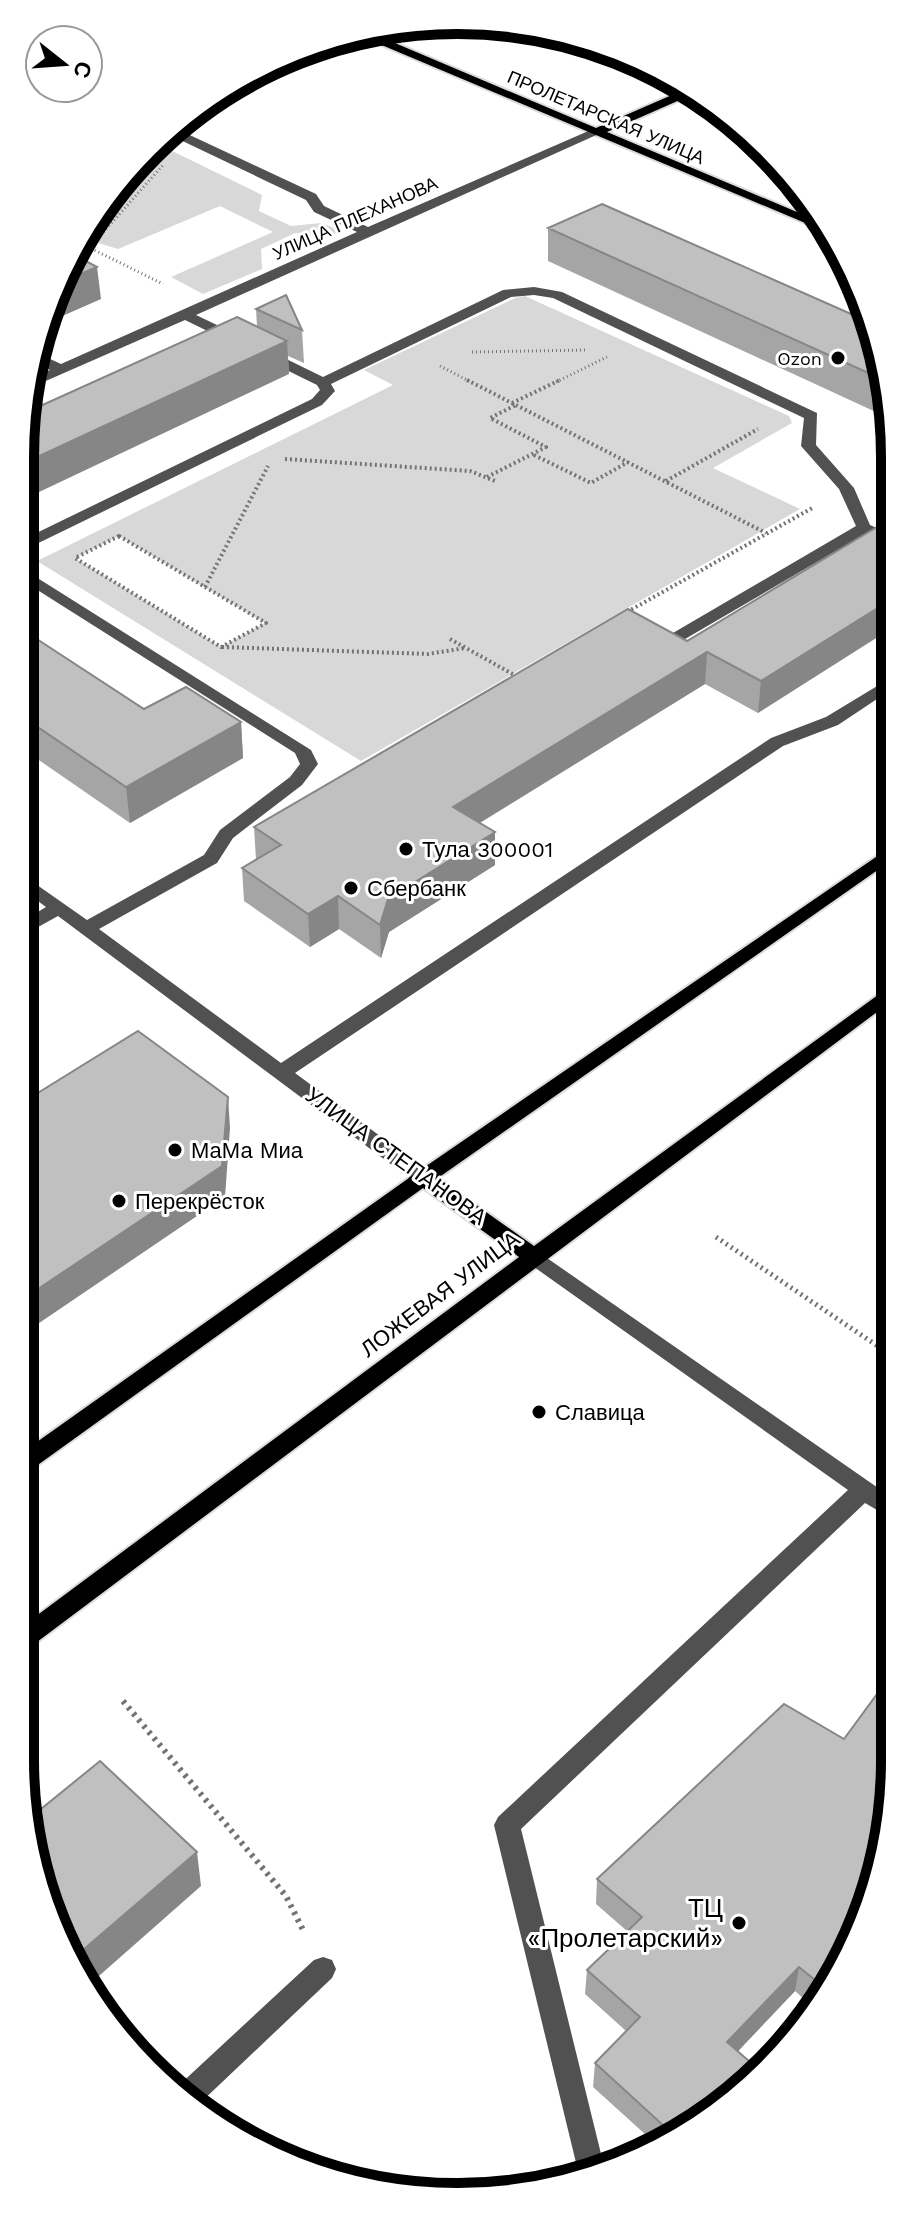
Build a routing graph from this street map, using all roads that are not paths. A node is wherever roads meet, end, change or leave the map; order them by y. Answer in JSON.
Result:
{"nodes":[{"id":1,"x":380,"y":41,"type":"edge"},
{"id":2,"x":678,"y":96,"type":"edge"},
{"id":3,"x":597,"y":132,"type":"junction"},
{"id":4,"x":182,"y":136,"type":"edge"},
{"id":5,"x":811,"y":223,"type":"edge"},
{"id":6,"x":366,"y":231,"type":"junction"},
{"id":7,"x":186,"y":315,"type":"junction"},
{"id":8,"x":45,"y":361,"type":"edge"},
{"id":9,"x":61,"y":370,"type":"junction"},
{"id":10,"x":41,"y":379,"type":"edge"},
{"id":11,"x":323,"y":382,"type":"junction"},
{"id":12,"x":864,"y":528,"type":"junction"},
{"id":13,"x":881,"y":536,"type":"edge"},
{"id":14,"x":34,"y":540,"type":"edge"},
{"id":15,"x":34,"y":581,"type":"edge"},
{"id":16,"x":667,"y":643,"type":"edge"},
{"id":17,"x":881,"y":689,"type":"edge"},
{"id":18,"x":881,"y":860,"type":"edge"},
{"id":19,"x":34,"y":889,"type":"edge"},
{"id":20,"x":59,"y":908,"type":"junction"},
{"id":21,"x":34,"y":923,"type":"edge"},
{"id":22,"x":86,"y":928,"type":"junction"},
{"id":23,"x":881,"y":999,"type":"edge"},
{"id":24,"x":282,"y":1072,"type":"junction"},
{"id":25,"x":423,"y":1178,"type":"junction"},
{"id":26,"x":534,"y":1257,"type":"junction"},
{"id":27,"x":34,"y":1456,"type":"edge"},
{"id":28,"x":864,"y":1489,"type":"junction"},
{"id":29,"x":881,"y":1501,"type":"edge"},
{"id":30,"x":34,"y":1631,"type":"edge"},
{"id":31,"x":323,"y":1969,"type":"road end"},
{"id":32,"x":193,"y":2090,"type":"edge"},
{"id":33,"x":589,"y":2162,"type":"edge"}],
"edges":[{"from":1,"to":3,"type":"main road","name":"ПРОЛЕТАРСКАЯ УЛИЦА"},
{"from":2,"to":3,"type":"main road","name":"УЛИЦА ПЛЕХАНОВА"},
{"from":3,"to":5,"type":"main road","name":"ПРОЛЕТАРСКАЯ УЛИЦА"},
{"from":3,"to":6,"type":"street","name":"УЛИЦА ПЛЕХАНОВА"},
{"from":4,"to":6,"type":"street"},
{"from":6,"to":7,"type":"street","name":"УЛИЦА ПЛЕХАНОВА"},
{"from":7,"to":9,"type":"street","name":"УЛИЦА ПЛЕХАНОВА"},
{"from":7,"to":11,"type":"street"},
{"from":8,"to":9,"type":"street"},
{"from":9,"to":10,"type":"street","name":"УЛИЦА ПЛЕХАНОВА"},
{"from":11,"to":12,"type":"street"},
{"from":11,"to":14,"type":"street"},
{"from":12,"to":13,"type":"street"},
{"from":12,"to":16,"type":"street"},
{"from":15,"to":22,"type":"street"},
{"from":17,"to":24,"type":"street"},
{"from":18,"to":25,"type":"main road"},
{"from":19,"to":20,"type":"street","name":"УЛИЦА СТЕПАНОВА"},
{"from":20,"to":21,"type":"street"},
{"from":20,"to":22,"type":"street","name":"УЛИЦА СТЕПАНОВА"},
{"from":22,"to":24,"type":"street","name":"УЛИЦА СТЕПАНОВА"},
{"from":23,"to":26,"type":"main road","name":"ЛОЖЕВАЯ УЛИЦА"},
{"from":24,"to":25,"type":"street","name":"УЛИЦА СТЕПАНОВА"},
{"from":25,"to":26,"type":"main road","name":"УЛИЦА СТЕПАНОВА"},
{"from":25,"to":27,"type":"main road"},
{"from":26,"to":28,"type":"street","name":"УЛИЦА СТЕПАНОВА"},
{"from":26,"to":30,"type":"main road","name":"ЛОЖЕВАЯ УЛИЦА"},
{"from":28,"to":29,"type":"street","name":"УЛИЦА СТЕПАНОВА"},
{"from":28,"to":33,"type":"street"},
{"from":31,"to":32,"type":"street"}]}
